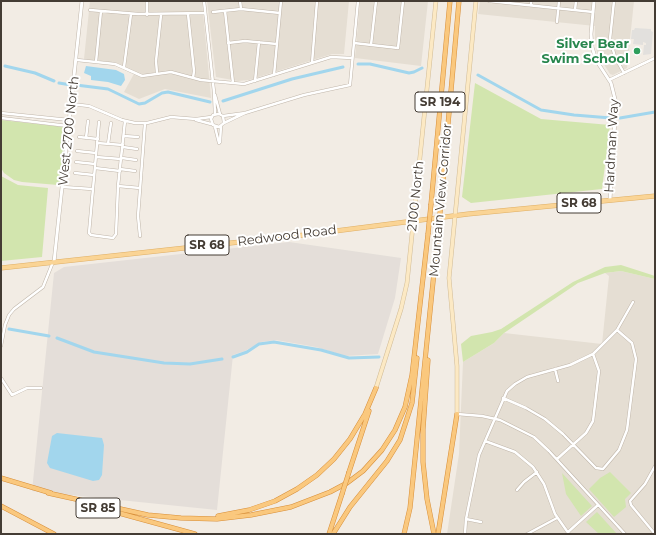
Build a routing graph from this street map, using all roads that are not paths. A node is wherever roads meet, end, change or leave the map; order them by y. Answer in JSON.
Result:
{"nodes":[{"id":1,"x":82,"y":1,"type":"edge"},
{"id":2,"x":147,"y":1,"type":"edge"},
{"id":3,"x":204,"y":1,"type":"edge"},
{"id":4,"x":240,"y":1,"type":"edge"},
{"id":5,"x":281,"y":1,"type":"edge"},
{"id":6,"x":318,"y":1,"type":"edge"},
{"id":7,"x":358,"y":1,"type":"edge"},
{"id":8,"x":376,"y":1,"type":"edge"},
{"id":9,"x":403,"y":1,"type":"edge"},
{"id":10,"x":436,"y":1,"type":"edge"},
{"id":11,"x":450,"y":1,"type":"edge"},
{"id":12,"x":460,"y":1,"type":"edge"},
{"id":13,"x":476,"y":1,"type":"edge"},
{"id":14,"x":489,"y":1,"type":"edge"},
{"id":15,"x":531,"y":1,"type":"edge"},
{"id":16,"x":559,"y":1,"type":"edge"},
{"id":17,"x":576,"y":1,"type":"edge"},
{"id":18,"x":594,"y":1,"type":"edge"},
{"id":19,"x":614,"y":1,"type":"edge"},
{"id":20,"x":503,"y":2,"type":"edge"},
{"id":21,"x":531,"y":5,"type":"junction"},
{"id":22,"x":559,"y":8,"type":"junction"},
{"id":23,"x":241,"y":9,"type":"junction"},
{"id":24,"x":90,"y":10,"type":"dead end"},
{"id":25,"x":575,"y":10,"type":"junction"},
{"id":26,"x":101,"y":11,"type":"junction"},
{"id":27,"x":225,"y":11,"type":"junction"},
{"id":28,"x":205,"y":12,"type":"junction"},
{"id":29,"x":213,"y":12,"type":"dead end"},
{"id":30,"x":593,"y":12,"type":"junction"},
{"id":31,"x":280,"y":13,"type":"junction"},
{"id":32,"x":131,"y":14,"type":"junction"},
{"id":33,"x":188,"y":14,"type":"junction"},
{"id":34,"x":147,"y":15,"type":"junction"},
{"id":35,"x":161,"y":15,"type":"junction"},
{"id":36,"x":557,"y":22,"type":"dead end"},
{"id":37,"x":228,"y":42,"type":"junction"},
{"id":38,"x":259,"y":42,"type":"junction"},
{"id":39,"x":354,"y":43,"type":"junction"},
{"id":40,"x":277,"y":44,"type":"junction"},
{"id":41,"x":371,"y":45,"type":"junction"},
{"id":42,"x":352,"y":58,"type":"junction"},
{"id":43,"x":655,"y":58,"type":"edge"},
{"id":44,"x":77,"y":60,"type":"junction"},
{"id":45,"x":96,"y":62,"type":"junction"},
{"id":46,"x":312,"y":63,"type":"junction"},
{"id":47,"x":124,"y":67,"type":"junction"},
{"id":48,"x":157,"y":73,"type":"junction"},
{"id":49,"x":624,"y":73,"type":"junction"},
{"id":50,"x":274,"y":75,"type":"junction"},
{"id":51,"x":193,"y":78,"type":"junction"},
{"id":52,"x":213,"y":80,"type":"junction"},
{"id":53,"x":609,"y":80,"type":"junction"},
{"id":54,"x":255,"y":81,"type":"junction"},
{"id":55,"x":232,"y":83,"type":"junction"},
{"id":56,"x":214,"y":92,"type":"junction"},
{"id":57,"x":71,"y":104,"type":"junction"},
{"id":58,"x":1,"y":113,"type":"edge"},
{"id":59,"x":245,"y":113,"type":"junction"},
{"id":60,"x":215,"y":114,"type":"junction"},
{"id":61,"x":221,"y":115,"type":"junction"},
{"id":62,"x":211,"y":117,"type":"junction"},
{"id":63,"x":1,"y":118,"type":"edge"},
{"id":64,"x":196,"y":119,"type":"junction"},
{"id":65,"x":69,"y":120,"type":"junction"},
{"id":66,"x":88,"y":121,"type":"dead end"},
{"id":67,"x":125,"y":121,"type":"junction"},
{"id":68,"x":99,"y":122,"type":"dead end"},
{"id":69,"x":110,"y":123,"type":"dead end"},
{"id":70,"x":145,"y":123,"type":"junction"},
{"id":71,"x":224,"y":123,"type":"junction"},
{"id":72,"x":211,"y":124,"type":"junction"},
{"id":73,"x":68,"y":126,"type":"junction"},
{"id":74,"x":221,"y":126,"type":"junction"},
{"id":75,"x":215,"y":127,"type":"junction"},
{"id":76,"x":124,"y":136,"type":"junction"},
{"id":77,"x":79,"y":137,"type":"dead end"},
{"id":78,"x":138,"y":137,"type":"dead end"},
{"id":79,"x":86,"y":138,"type":"junction"},
{"id":80,"x":98,"y":139,"type":"junction"},
{"id":81,"x":97,"y":143,"type":"junction"},
{"id":82,"x":108,"y":144,"type":"junction"},
{"id":83,"x":123,"y":146,"type":"junction"},
{"id":84,"x":137,"y":149,"type":"dead end"},
{"id":85,"x":77,"y":151,"type":"dead end"},
{"id":86,"x":96,"y":152,"type":"junction"},
{"id":87,"x":96,"y":157,"type":"junction"},
{"id":88,"x":122,"y":159,"type":"junction"},
{"id":89,"x":136,"y":160,"type":"dead end"},
{"id":90,"x":76,"y":162,"type":"dead end"},
{"id":91,"x":95,"y":164,"type":"junction"},
{"id":92,"x":95,"y":168,"type":"junction"},
{"id":93,"x":120,"y":170,"type":"junction"},
{"id":94,"x":135,"y":171,"type":"dead end"},
{"id":95,"x":75,"y":173,"type":"dead end"},
{"id":96,"x":94,"y":175,"type":"junction"},
{"id":97,"x":118,"y":186,"type":"junction"},
{"id":98,"x":63,"y":187,"type":"junction"},
{"id":99,"x":140,"y":188,"type":"junction"},
{"id":100,"x":92,"y":189,"type":"junction"},
{"id":101,"x":655,"y":196,"type":"edge"},
{"id":102,"x":610,"y":200,"type":"junction"},
{"id":103,"x":455,"y":215,"type":"junction"},
{"id":104,"x":413,"y":220,"type":"junction"},
{"id":105,"x":140,"y":236,"type":"dead end"},
{"id":106,"x":54,"y":262,"type":"junction"},
{"id":107,"x":1,"y":268,"type":"edge"},
{"id":108,"x":422,"y":291,"type":"junction"},
{"id":109,"x":431,"y":302,"type":"junction"},
{"id":110,"x":633,"y":302,"type":"dead end"},
{"id":111,"x":617,"y":330,"type":"junction"},
{"id":112,"x":1,"y":346,"type":"edge"},
{"id":113,"x":593,"y":354,"type":"junction"},
{"id":114,"x":555,"y":369,"type":"junction"},
{"id":115,"x":1,"y":378,"type":"edge"},
{"id":116,"x":558,"y":381,"type":"dead end"},
{"id":117,"x":41,"y":388,"type":"dead end"},
{"id":118,"x":376,"y":388,"type":"junction"},
{"id":119,"x":503,"y":398,"type":"junction"},
{"id":120,"x":457,"y":414,"type":"junction"},
{"id":121,"x":496,"y":419,"type":"junction"},
{"id":122,"x":485,"y":441,"type":"junction"},
{"id":123,"x":573,"y":445,"type":"junction"},
{"id":124,"x":557,"y":459,"type":"junction"},
{"id":125,"x":655,"y":466,"type":"edge"},
{"id":126,"x":537,"y":472,"type":"junction"},
{"id":127,"x":1,"y":478,"type":"edge"},
{"id":128,"x":517,"y":490,"type":"dead end"},
{"id":129,"x":48,"y":493,"type":"junction"},
{"id":130,"x":598,"y":505,"type":"junction"},
{"id":131,"x":1,"y":506,"type":"edge"},
{"id":132,"x":181,"y":518,"type":"junction"},
{"id":133,"x":557,"y":518,"type":"junction"},
{"id":134,"x":466,"y":519,"type":"junction"},
{"id":135,"x":481,"y":522,"type":"dead end"},
{"id":136,"x":569,"y":533,"type":"edge"},
{"id":137,"x":54,"y":534,"type":"edge"},
{"id":138,"x":195,"y":534,"type":"edge"},
{"id":139,"x":329,"y":534,"type":"edge"},
{"id":140,"x":333,"y":534,"type":"edge"},
{"id":141,"x":404,"y":534,"type":"edge"},
{"id":142,"x":434,"y":534,"type":"edge"},
{"id":143,"x":438,"y":534,"type":"edge"},
{"id":144,"x":465,"y":534,"type":"edge"},
{"id":145,"x":527,"y":534,"type":"edge"},
{"id":146,"x":625,"y":534,"type":"edge"},
{"id":147,"x":655,"y":534,"type":"edge"}],
"edges":[{"from":1,"to":44,"type":"street","name":"West 2700 North"},
{"from":2,"to":34,"type":"street"},
{"from":3,"to":28,"type":"street"},
{"from":4,"to":23,"type":"street"},
{"from":5,"to":31,"type":"street"},
{"from":6,"to":46,"type":"street"},
{"from":7,"to":39,"type":"street"},
{"from":8,"to":41,"type":"street"},
{"from":9,"to":41,"type":"street"},
{"from":10,"to":104,"type":"main road","name":"2100 North"},
{"from":11,"to":108,"type":"highway","name":"Mountain View Corridor","number":"SR 194","bridge":true},
{"from":12,"to":109,"type":"highway","name":"Mountain View Corridor","number":"SR 194","bridge":true},
{"from":13,"to":103,"type":"main road"},
{"from":14,"to":20,"type":"street"},
{"from":15,"to":21,"type":"street"},
{"from":16,"to":22,"type":"street"},
{"from":17,"to":25,"type":"street"},
{"from":18,"to":30,"type":"street","name":"Hardman Way"},
{"from":19,"to":49,"type":"street"},
{"from":20,"to":21,"type":"street"},
{"from":21,"to":22,"type":"street"},
{"from":22,"to":25,"type":"street"},
{"from":22,"to":36,"type":"street"},
{"from":23,"to":27,"type":"street"},
{"from":23,"to":31,"type":"street"},
{"from":24,"to":26,"type":"street"},
{"from":25,"to":30,"type":"street"},
{"from":26,"to":32,"type":"street"},
{"from":26,"to":45,"type":"street"},
{"from":27,"to":29,"type":"street"},
{"from":27,"to":37,"type":"street"},
{"from":28,"to":33,"type":"street"},
{"from":28,"to":52,"type":"street"},
{"from":30,"to":53,"type":"street","name":"Hardman Way"},
{"from":31,"to":40,"type":"street"},
{"from":32,"to":34,"type":"street"},
{"from":32,"to":47,"type":"street"},
{"from":33,"to":35,"type":"street"},
{"from":33,"to":51,"type":"street"},
{"from":34,"to":35,"type":"street"},
{"from":35,"to":48,"type":"street"},
{"from":37,"to":38,"type":"street"},
{"from":37,"to":55,"type":"street"},
{"from":38,"to":40,"type":"street"},
{"from":38,"to":54,"type":"street"},
{"from":39,"to":41,"type":"street"},
{"from":39,"to":42,"type":"street"},
{"from":40,"to":50,"type":"street"},
{"from":42,"to":46,"type":"street"},
{"from":42,"to":59,"type":"street"},
{"from":43,"to":49,"type":"street"},
{"from":44,"to":45,"type":"street"},
{"from":44,"to":57,"type":"street","name":"West 2700 North"},
{"from":45,"to":47,"type":"street"},
{"from":46,"to":50,"type":"street"},
{"from":47,"to":48,"type":"street"},
{"from":48,"to":51,"type":"street"},
{"from":49,"to":53,"type":"street"},
{"from":50,"to":54,"type":"street"},
{"from":51,"to":52,"type":"street"},
{"from":52,"to":55,"type":"street"},
{"from":52,"to":56,"type":"street"},
{"from":53,"to":102,"type":"street","name":"Hardman Way"},
{"from":54,"to":55,"type":"street"},
{"from":56,"to":60,"type":"street"},
{"from":56,"to":61,"type":"street"},
{"from":57,"to":65,"type":"street","name":"West 2700 North"},
{"from":57,"to":67,"type":"street"},
{"from":58,"to":65,"type":"street"},
{"from":59,"to":61,"type":"street"},
{"from":59,"to":71,"type":"street"},
{"from":60,"to":61,"type":"street"},
{"from":60,"to":62,"type":"street"},
{"from":61,"to":71,"type":"street"},
{"from":62,"to":64,"type":"street"},
{"from":62,"to":72,"type":"street"},
{"from":63,"to":73,"type":"street"},
{"from":64,"to":70,"type":"street"},
{"from":64,"to":72,"type":"street"},
{"from":65,"to":73,"type":"street","name":"West 2700 North"},
{"from":66,"to":79,"type":"street"},
{"from":67,"to":70,"type":"street"},
{"from":67,"to":76,"type":"street"},
{"from":68,"to":80,"type":"street"},
{"from":69,"to":82,"type":"street"},
{"from":70,"to":99,"type":"street"},
{"from":71,"to":74,"type":"street"},
{"from":72,"to":75,"type":"street"},
{"from":73,"to":98,"type":"street","name":"West 2700 North"},
{"from":74,"to":75,"type":"street"},
{"from":74,"to":75,"type":"street"},
{"from":76,"to":78,"type":"street"},
{"from":76,"to":83,"type":"street"},
{"from":77,"to":79,"type":"street"},
{"from":79,"to":80,"type":"street"},
{"from":80,"to":81,"type":"street"},
{"from":81,"to":82,"type":"street"},
{"from":81,"to":86,"type":"street"},
{"from":82,"to":83,"type":"street"},
{"from":83,"to":84,"type":"street"},
{"from":83,"to":88,"type":"street"},
{"from":85,"to":86,"type":"street"},
{"from":86,"to":87,"type":"street"},
{"from":87,"to":88,"type":"street"},
{"from":87,"to":91,"type":"street"},
{"from":88,"to":89,"type":"street"},
{"from":88,"to":93,"type":"street"},
{"from":90,"to":91,"type":"street"},
{"from":91,"to":92,"type":"street"},
{"from":92,"to":93,"type":"street"},
{"from":92,"to":96,"type":"street"},
{"from":93,"to":94,"type":"street"},
{"from":93,"to":97,"type":"street"},
{"from":95,"to":96,"type":"street"},
{"from":96,"to":100,"type":"street"},
{"from":97,"to":99,"type":"street"},
{"from":97,"to":100,"type":"street"},
{"from":98,"to":100,"type":"street"},
{"from":98,"to":106,"type":"street","name":"West 2700 North"},
{"from":99,"to":105,"type":"street"},
{"from":101,"to":102,"type":"main road","number":"SR 68"},
{"from":102,"to":103,"type":"main road","name":"Redwood Road","number":"SR 68"},
{"from":103,"to":104,"type":"main road","name":"Redwood Road","number":"SR 68"},
{"from":103,"to":120,"type":"main road"},
{"from":104,"to":106,"type":"main road","name":"Redwood Road","number":"SR 68"},
{"from":104,"to":118,"type":"main road","name":"2100 North"},
{"from":106,"to":107,"type":"main road","name":"Redwood Road","number":"SR 68"},
{"from":106,"to":112,"type":"street"},
{"from":108,"to":132,"type":"highway"},
{"from":108,"to":140,"type":"highway"},
{"from":109,"to":141,"type":"highway"},
{"from":109,"to":142,"type":"highway"},
{"from":110,"to":111,"type":"street"},
{"from":111,"to":113,"type":"street"},
{"from":111,"to":123,"type":"street"},
{"from":113,"to":114,"type":"street"},
{"from":113,"to":123,"type":"street"},
{"from":114,"to":116,"type":"street"},
{"from":114,"to":119,"type":"street"},
{"from":115,"to":117,"type":"street"},
{"from":118,"to":132,"type":"highway"},
{"from":118,"to":139,"type":"highway","bridge":true},
{"from":119,"to":121,"type":"street"},
{"from":119,"to":123,"type":"street"},
{"from":120,"to":121,"type":"street"},
{"from":120,"to":143,"type":"highway"},
{"from":121,"to":122,"type":"street"},
{"from":121,"to":124,"type":"street"},
{"from":122,"to":126,"type":"street"},
{"from":122,"to":134,"type":"street"},
{"from":123,"to":124,"type":"street"},
{"from":124,"to":130,"type":"street"},
{"from":125,"to":147,"type":"street"},
{"from":126,"to":128,"type":"street"},
{"from":126,"to":133,"type":"street"},
{"from":127,"to":129,"type":"highway","number":"SR 85"},
{"from":129,"to":132,"type":"highway"},
{"from":129,"to":138,"type":"highway","number":"SR 85"},
{"from":130,"to":136,"type":"street"},
{"from":130,"to":146,"type":"street"},
{"from":131,"to":137,"type":"highway"},
{"from":133,"to":136,"type":"street"},
{"from":133,"to":145,"type":"street"},
{"from":134,"to":135,"type":"street"},
{"from":134,"to":144,"type":"street"}]}
